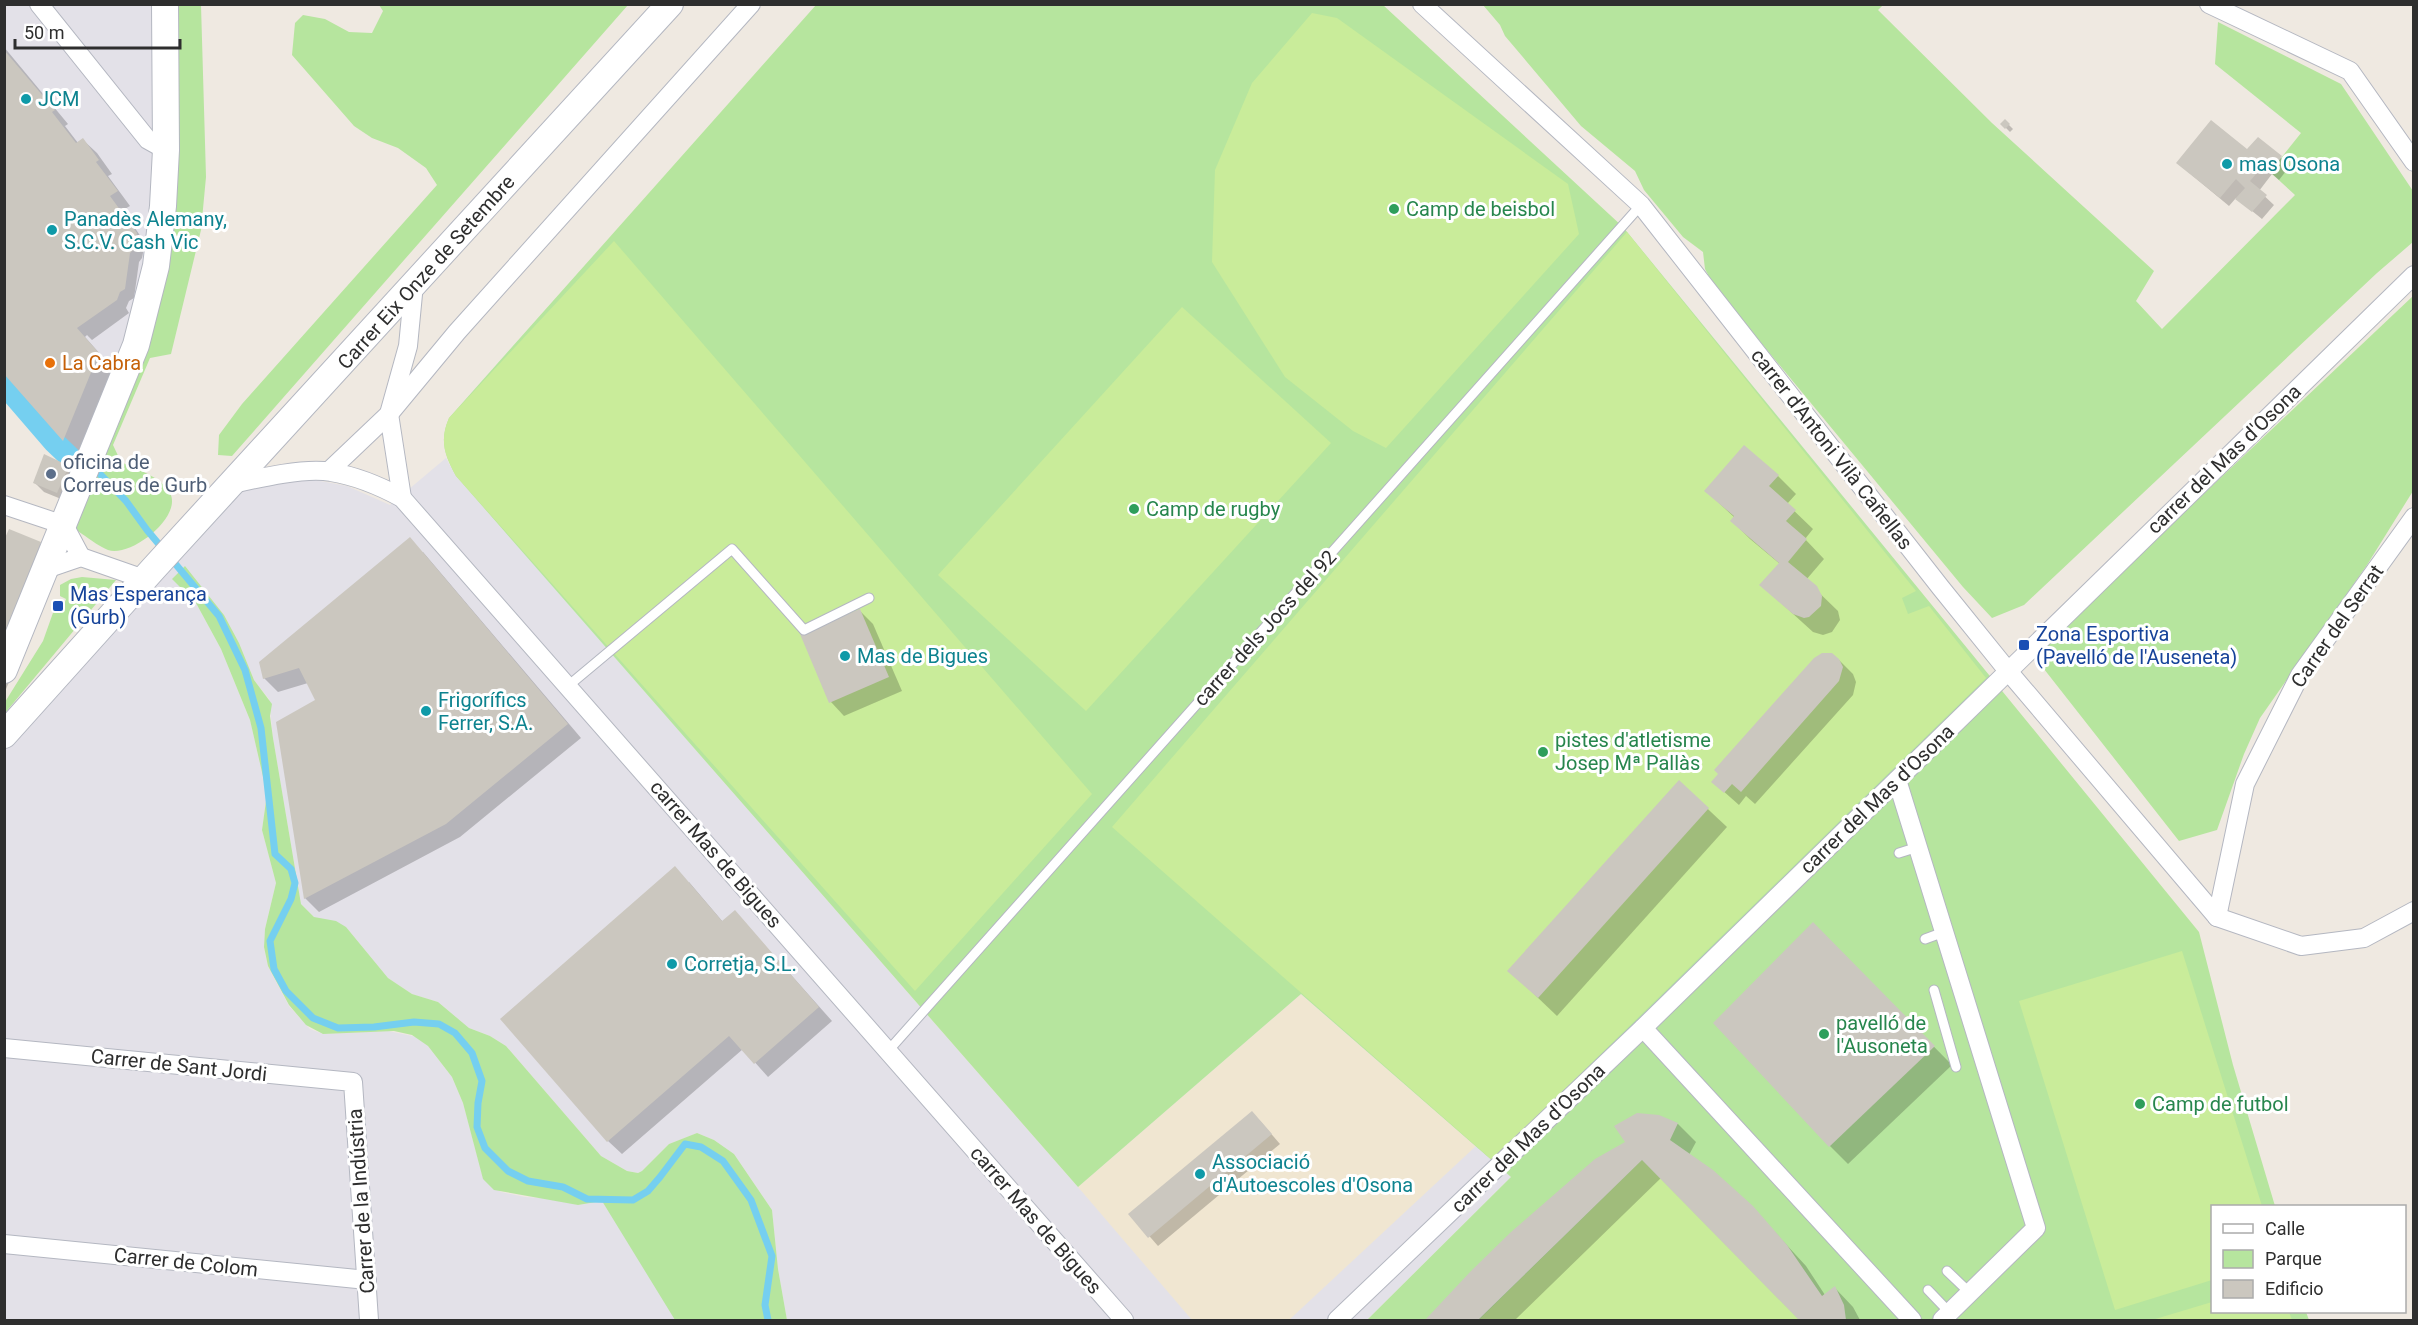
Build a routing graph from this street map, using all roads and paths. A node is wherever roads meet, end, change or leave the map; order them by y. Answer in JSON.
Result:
{"nodes":[{"id":1,"x":39,"y":4,"type":"edge"},
{"id":2,"x":165,"y":4,"type":"edge"},
{"id":3,"x":670,"y":4,"type":"edge"},
{"id":4,"x":751,"y":4,"type":"edge"},
{"id":5,"x":1422,"y":4,"type":"edge"},
{"id":6,"x":2208,"y":4,"type":"edge"},
{"id":7,"x":166,"y":150,"type":"junction"},
{"id":8,"x":2414,"y":162,"type":"edge"},
{"id":9,"x":1641,"y":205,"type":"junction"},
{"id":10,"x":2414,"y":275,"type":"edge"},
{"id":11,"x":414,"y":285,"type":"junction"},
{"id":12,"x":408,"y":346,"type":"junction"},
{"id":13,"x":445,"y":349,"type":"junction"},
{"id":14,"x":389,"y":414,"type":"junction"},
{"id":15,"x":329,"y":471,"type":"junction"},
{"id":16,"x":233,"y":484,"type":"junction"},
{"id":17,"x":402,"y":498,"type":"junction"},
{"id":18,"x":7,"y":512,"type":"edge"},
{"id":19,"x":2414,"y":517,"type":"edge"},
{"id":20,"x":64,"y":525,"type":"junction"},
{"id":21,"x":81,"y":557,"type":"junction"},
{"id":22,"x":46,"y":569,"type":"junction"},
{"id":23,"x":149,"y":573,"type":"junction"},
{"id":24,"x":869,"y":598,"type":"dead end"},
{"id":25,"x":4,"y":670,"type":"edge"},
{"id":26,"x":2008,"y":671,"type":"junction"},
{"id":27,"x":568,"y":686,"type":"junction"},
{"id":28,"x":4,"y":735,"type":"edge"},
{"id":29,"x":1897,"y":780,"type":"junction"},
{"id":30,"x":1918,"y":847,"type":"junction"},
{"id":31,"x":1899,"y":853,"type":"dead end"},
{"id":32,"x":2414,"y":911,"type":"edge"},
{"id":33,"x":2217,"y":917,"type":"junction"},
{"id":34,"x":1944,"y":932,"type":"junction"},
{"id":35,"x":1925,"y":939,"type":"dead end"},
{"id":36,"x":1934,"y":990,"type":"dead end"},
{"id":37,"x":1643,"y":1028,"type":"junction"},
{"id":38,"x":4,"y":1048,"type":"edge"},
{"id":39,"x":888,"y":1051,"type":"junction"},
{"id":40,"x":1956,"y":1067,"type":"dead end"},
{"id":41,"x":353,"y":1082,"type":"joint"},
{"id":42,"x":4,"y":1244,"type":"edge"},
{"id":43,"x":1947,"y":1271,"type":"dead end"},
{"id":44,"x":367,"y":1280,"type":"junction"},
{"id":45,"x":1928,"y":1290,"type":"dead end"},
{"id":46,"x":1970,"y":1293,"type":"junction"},
{"id":47,"x":1946,"y":1317,"type":"edge"},
{"id":48,"x":369,"y":1320,"type":"edge"},
{"id":49,"x":1124,"y":1320,"type":"edge"},
{"id":50,"x":1337,"y":1320,"type":"edge"},
{"id":51,"x":1912,"y":1320,"type":"edge"}],
"edges":[{"from":1,"to":7,"type":"street"},
{"from":2,"to":7,"type":"street"},
{"from":3,"to":11,"type":"street","name":"Carrer Eix Onze de Setembre"},
{"from":4,"to":13,"type":"street"},
{"from":5,"to":9,"type":"street","name":"carrer d'Antoni Vilà Cañellas"},
{"from":6,"to":8,"type":"street"},
{"from":7,"to":20,"type":"street"},
{"from":9,"to":26,"type":"street","name":"carrer d'Antoni Vilà Cañellas"},
{"from":9,"to":39,"type":"lane","name":"carrer dels Jocs del 92"},
{"from":10,"to":26,"type":"street","name":"carrer del Mas d'Osona"},
{"from":11,"to":12,"type":"street"},
{"from":11,"to":16,"type":"street","name":"Carrer Eix Onze de Setembre"},
{"from":12,"to":13,"type":"street","name":"Carrer Eix Onze de Setembre"},
{"from":12,"to":14,"type":"street"},
{"from":13,"to":14,"type":"street"},
{"from":14,"to":15,"type":"street"},
{"from":14,"to":17,"type":"street"},
{"from":15,"to":16,"type":"street","name":"carrer Mas de Bigues"},
{"from":15,"to":17,"type":"street","name":"carrer Mas de Bigues"},
{"from":16,"to":23,"type":"street","name":"Carrer Eix Onze de Setembre"},
{"from":17,"to":27,"type":"street","name":"carrer Mas de Bigues"},
{"from":18,"to":20,"type":"street"},
{"from":19,"to":33,"type":"street","name":"Carrer del Serrat"},
{"from":20,"to":21,"type":"street"},
{"from":20,"to":22,"type":"street"},
{"from":21,"to":22,"type":"street"},
{"from":21,"to":23,"type":"street"},
{"from":22,"to":25,"type":"street"},
{"from":23,"to":28,"type":"street","name":"Carrer Eix Onze de Setembre"},
{"from":24,"to":27,"type":"lane"},
{"from":26,"to":29,"type":"street","name":"carrer del Mas d'Osona"},
{"from":26,"to":33,"type":"street","name":"carrer d'Antoni Vilà Cañellas"},
{"from":27,"to":39,"type":"street","name":"carrer Mas de Bigues"},
{"from":29,"to":30,"type":"street"},
{"from":29,"to":37,"type":"street","name":"carrer del Mas d'Osona"},
{"from":30,"to":31,"type":"lane"},
{"from":30,"to":34,"type":"street"},
{"from":32,"to":33,"type":"street"},
{"from":34,"to":35,"type":"lane"},
{"from":34,"to":46,"type":"street"},
{"from":36,"to":40,"type":"lane"},
{"from":37,"to":50,"type":"street","name":"carrer del Mas d'Osona"},
{"from":37,"to":51,"type":"street"},
{"from":38,"to":41,"type":"street","name":"Carrer de Sant Jordi"},
{"from":39,"to":49,"type":"street","name":"carrer Mas de Bigues"},
{"from":41,"to":44,"type":"street","name":"Carrer de la Indústria"},
{"from":42,"to":44,"type":"street","name":"Carrer de Colom"},
{"from":43,"to":46,"type":"lane"},
{"from":44,"to":48,"type":"street","name":"Carrer de la Indústria"},
{"from":45,"to":47,"type":"lane"},
{"from":46,"to":47,"type":"street"}]}
